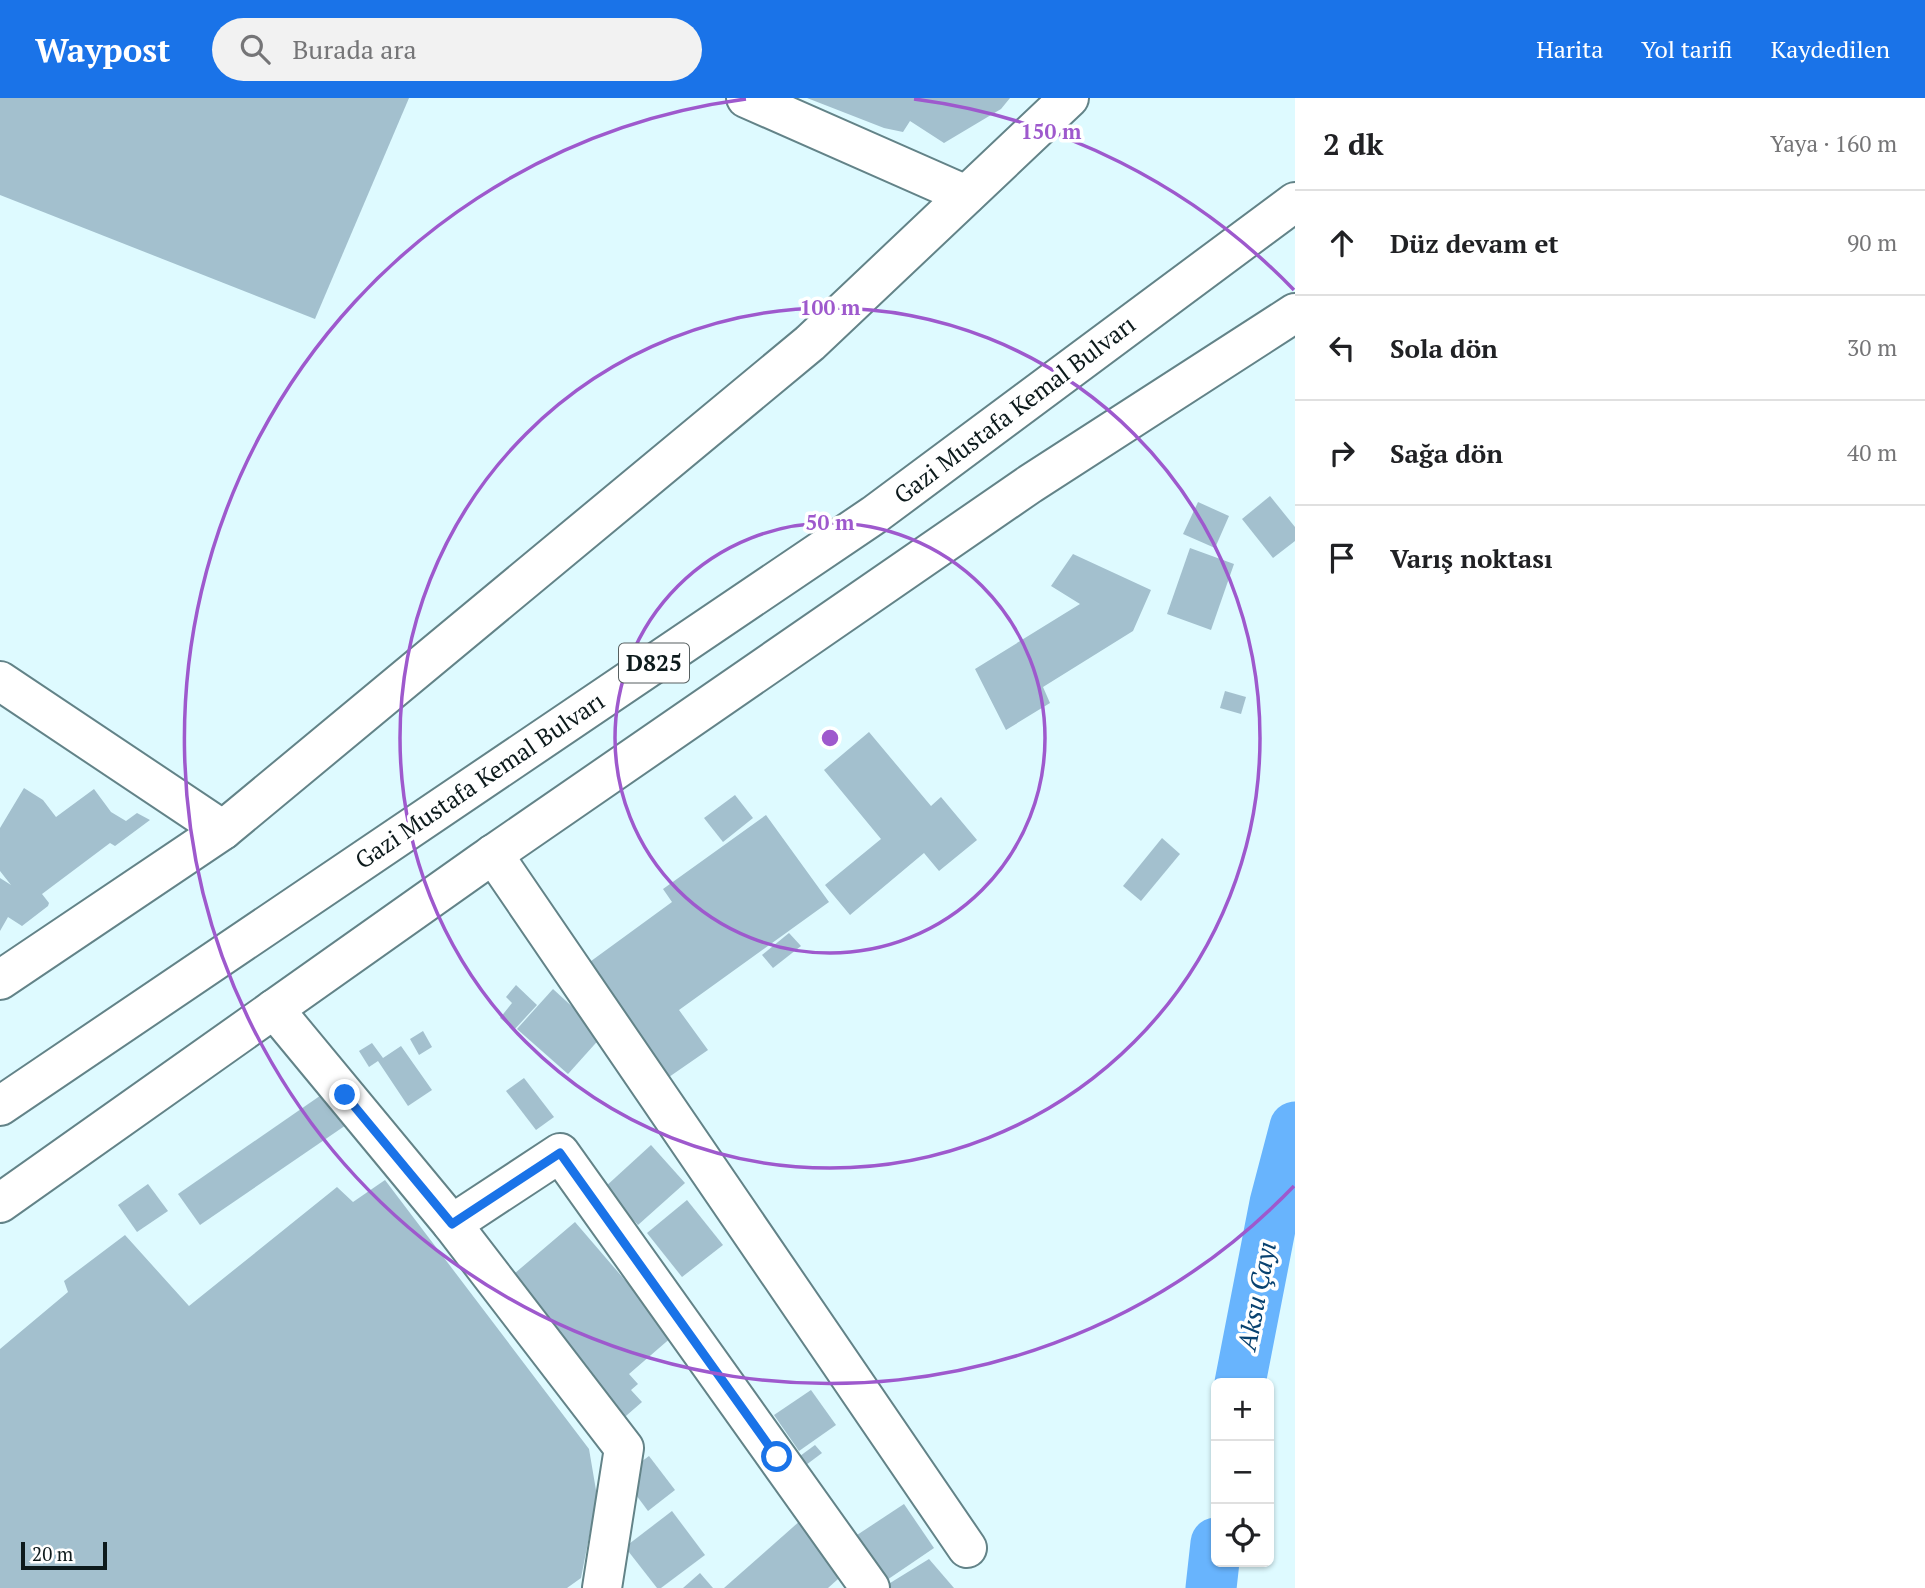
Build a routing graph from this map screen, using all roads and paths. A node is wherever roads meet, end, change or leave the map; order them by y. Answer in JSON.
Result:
{"nodes":[{"id":1,"x":746,"y":98,"type":"edge"},
{"id":2,"x":1069,"y":98,"type":"edge"},
{"id":3,"x":966,"y":195,"type":"junction"},
{"id":4,"x":1295,"y":202,"type":"edge"},
{"id":5,"x":1295,"y":313,"type":"edge"},
{"id":6,"x":1295,"y":320,"type":"edge"},
{"id":7,"x":1245,"y":344,"type":"junction"},
{"id":8,"x":0,"y":681,"type":"edge"},
{"id":9,"x":223,"y":830,"type":"junction"},
{"id":10,"x":493,"y":854,"type":"junction"},
{"id":11,"x":0,"y":980,"type":"edge"},
{"id":12,"x":274,"y":1009,"type":"junction"},
{"id":13,"x":0,"y":1106,"type":"edge"},
{"id":14,"x":0,"y":1203,"type":"edge"},
{"id":15,"x":452,"y":1224,"type":"junction"},
{"id":16,"x":967,"y":1548,"type":"dead end"},
{"id":17,"x":602,"y":1588,"type":"edge"},
{"id":18,"x":870,"y":1588,"type":"edge"}],
"edges":[{"from":1,"to":3,"type":"main road"},
{"from":2,"to":3,"type":"main road"},
{"from":3,"to":9,"type":"main road"},
{"from":4,"to":13,"type":"main road","name":"Gazi Mustafa Kemal Bulvarı","number":"D825"},
{"from":5,"to":7,"type":"main road"},
{"from":6,"to":7,"type":"main road"},
{"from":7,"to":10,"type":"main road"},
{"from":8,"to":9,"type":"main road"},
{"from":9,"to":11,"type":"main road"},
{"from":10,"to":12,"type":"main road"},
{"from":10,"to":16,"type":"main road"},
{"from":12,"to":14,"type":"main road"},
{"from":12,"to":15,"type":"main road"},
{"from":15,"to":17,"type":"main road"},
{"from":15,"to":18,"type":"main road"}]}
